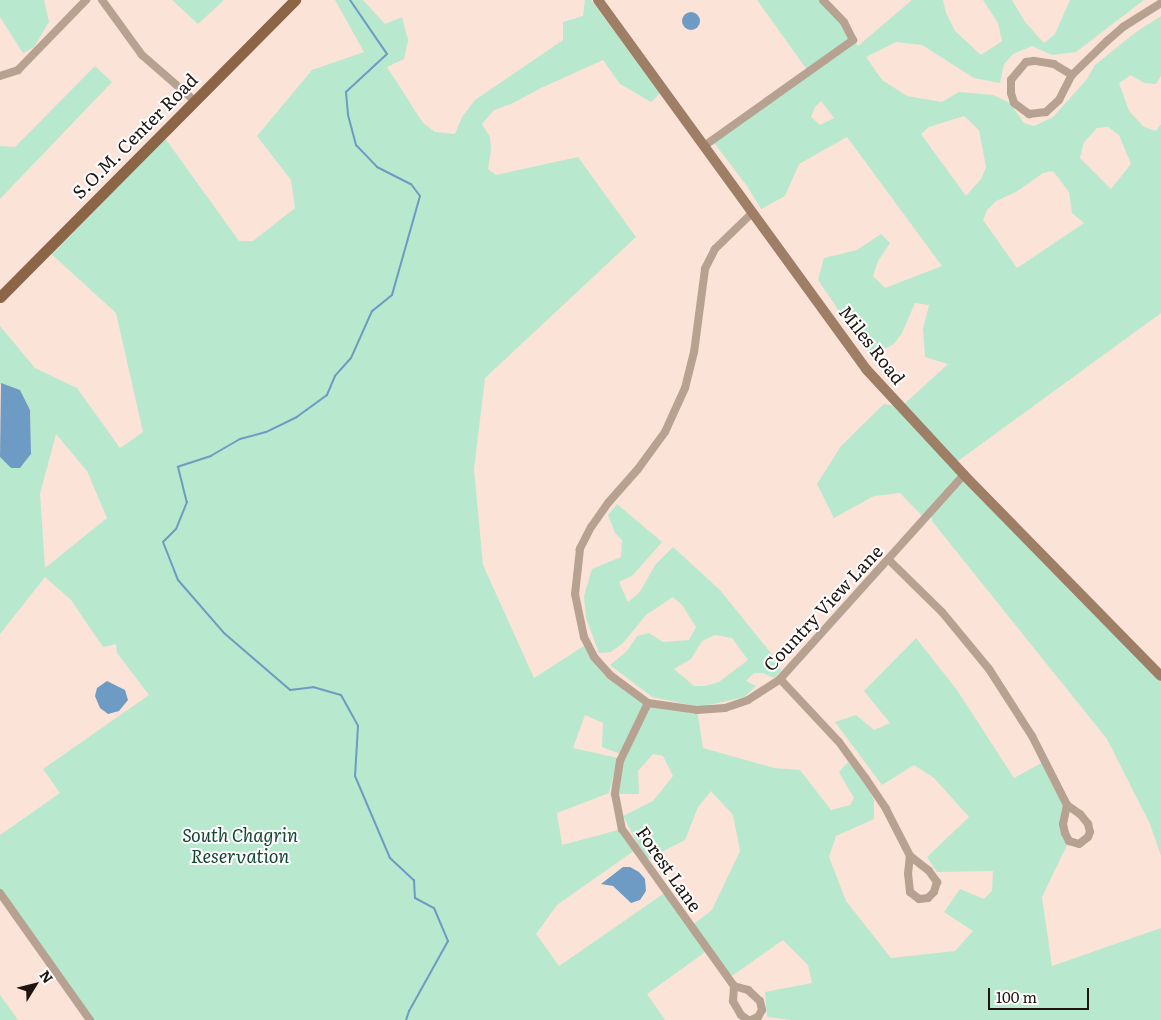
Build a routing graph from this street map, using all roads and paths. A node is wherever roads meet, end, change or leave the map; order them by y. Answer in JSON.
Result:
{"nodes":[{"id":1,"x":86,"y":0,"type":"edge"},
{"id":2,"x":102,"y":0,"type":"edge"},
{"id":3,"x":295,"y":0,"type":"edge"},
{"id":4,"x":598,"y":0,"type":"edge"},
{"id":5,"x":823,"y":0,"type":"edge"},
{"id":6,"x":1161,"y":3,"type":"edge"},
{"id":7,"x":1072,"y":75,"type":"junction"},
{"id":8,"x":0,"y":76,"type":"edge"},
{"id":9,"x":195,"y":101,"type":"junction"},
{"id":10,"x":704,"y":146,"type":"junction"},
{"id":11,"x":752,"y":213,"type":"junction"},
{"id":12,"x":0,"y":297,"type":"edge"},
{"id":13,"x":964,"y":475,"type":"junction"},
{"id":14,"x":889,"y":560,"type":"junction"},
{"id":15,"x":1161,"y":676,"type":"edge"},
{"id":16,"x":780,"y":679,"type":"junction"},
{"id":17,"x":648,"y":703,"type":"junction"},
{"id":18,"x":1067,"y":805,"type":"junction"},
{"id":19,"x":910,"y":856,"type":"junction"},
{"id":20,"x":0,"y":893,"type":"edge"},
{"id":21,"x":734,"y":986,"type":"junction"},
{"id":22,"x":90,"y":1020,"type":"edge"},
{"id":23,"x":749,"y":1020,"type":"edge"}],
"edges":[{"from":1,"to":8,"type":"street"},
{"from":2,"to":9,"type":"street"},
{"from":3,"to":9,"type":"main road","name":"S.O.M. Center Road"},
{"from":4,"to":10,"type":"main road","name":"Miles Road"},
{"from":5,"to":10,"type":"street"},
{"from":6,"to":7,"type":"street"},
{"from":7,"to":7,"type":"street"},
{"from":9,"to":12,"type":"main road","name":"S.O.M. Center Road"},
{"from":10,"to":11,"type":"main road","name":"Miles Road"},
{"from":11,"to":13,"type":"main road","name":"Miles Road"},
{"from":11,"to":17,"type":"street","name":"Country View Lane"},
{"from":13,"to":14,"type":"street","name":"Country View Lane"},
{"from":13,"to":15,"type":"main road","name":"Miles Road"},
{"from":14,"to":16,"type":"street","name":"Country View Lane"},
{"from":14,"to":18,"type":"street"},
{"from":16,"to":17,"type":"street","name":"Country View Lane"},
{"from":16,"to":19,"type":"street"},
{"from":17,"to":21,"type":"street","name":"Forest Lane"},
{"from":18,"to":18,"type":"street"},
{"from":19,"to":19,"type":"street"},
{"from":20,"to":22,"type":"street"},
{"from":21,"to":23,"type":"street","name":"Forest Lane"},
{"from":21,"to":23,"type":"street","name":"Forest Lane"}]}
